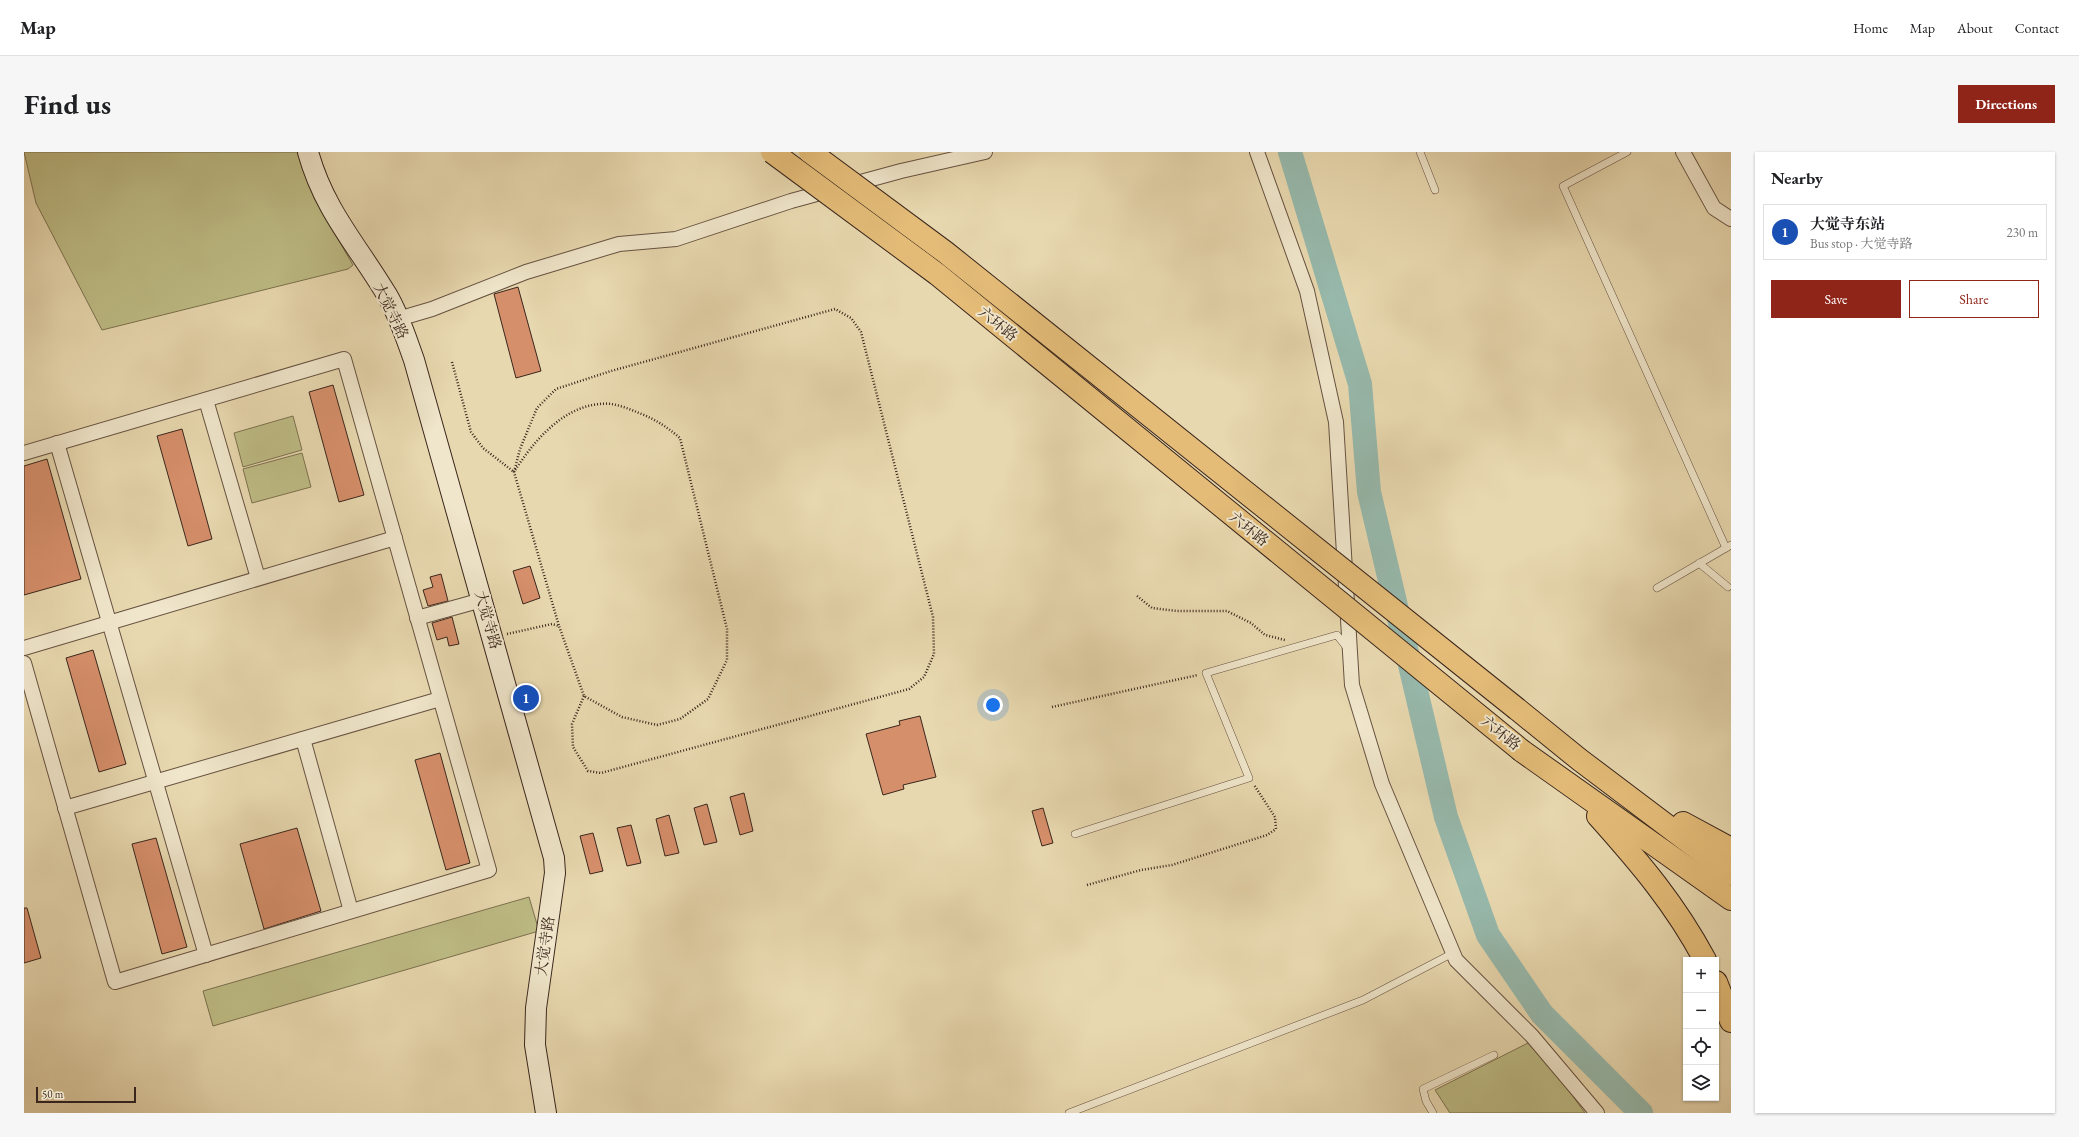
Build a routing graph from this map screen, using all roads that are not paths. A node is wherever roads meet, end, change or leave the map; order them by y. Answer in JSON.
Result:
{"nodes":[{"id":1,"x":308,"y":152,"type":"edge"},
{"id":2,"x":772,"y":152,"type":"edge"},
{"id":3,"x":810,"y":152,"type":"edge"},
{"id":4,"x":1257,"y":152,"type":"edge"},
{"id":5,"x":1420,"y":152,"type":"edge"},
{"id":6,"x":1627,"y":152,"type":"edge"},
{"id":7,"x":1683,"y":152,"type":"edge"},
{"id":8,"x":981,"y":153,"type":"edge"},
{"id":9,"x":1435,"y":190,"type":"dead end"},
{"id":10,"x":1731,"y":219,"type":"edge"},
{"id":11,"x":398,"y":320,"type":"junction"},
{"id":12,"x":206,"y":400,"type":"junction"},
{"id":13,"x":57,"y":444,"type":"junction"},
{"id":14,"x":24,"y":453,"type":"edge"},
{"id":15,"x":395,"y":538,"type":"junction"},
{"id":16,"x":1728,"y":546,"type":"edge"},
{"id":17,"x":1699,"y":563,"type":"junction"},
{"id":18,"x":258,"y":578,"type":"junction"},
{"id":19,"x":1728,"y":587,"type":"dead end"},
{"id":20,"x":1657,"y":588,"type":"dead end"},
{"id":21,"x":482,"y":600,"type":"junction"},
{"id":22,"x":417,"y":618,"type":"junction"},
{"id":23,"x":109,"y":623,"type":"junction"},
{"id":24,"x":24,"y":648,"type":"edge"},
{"id":25,"x":1350,"y":650,"type":"junction"},
{"id":26,"x":24,"y":663,"type":"edge"},
{"id":27,"x":440,"y":699,"type":"junction"},
{"id":28,"x":303,"y":739,"type":"junction"},
{"id":29,"x":1580,"y":760,"type":"junction"},
{"id":30,"x":155,"y":782,"type":"junction"},
{"id":31,"x":1574,"y":788,"type":"junction"},
{"id":32,"x":65,"y":808,"type":"junction"},
{"id":33,"x":1075,"y":834,"type":"dead end"},
{"id":34,"x":1731,"y":849,"type":"edge"},
{"id":35,"x":1731,"y":874,"type":"edge"},
{"id":36,"x":1731,"y":899,"type":"edge"},
{"id":37,"x":351,"y":911,"type":"junction"},
{"id":38,"x":1454,"y":953,"type":"junction"},
{"id":39,"x":206,"y":954,"type":"junction"},
{"id":40,"x":1703,"y":957,"type":"edge"},
{"id":41,"x":1719,"y":990,"type":"edge"},
{"id":42,"x":1731,"y":1021,"type":"edge"},
{"id":43,"x":1494,"y":1054,"type":"dead end"},
{"id":44,"x":546,"y":1113,"type":"edge"},
{"id":45,"x":1068,"y":1113,"type":"edge"},
{"id":46,"x":1433,"y":1113,"type":"edge"},
{"id":47,"x":1597,"y":1113,"type":"edge"}],
"edges":[{"from":1,"to":11,"type":"main road","name":"大觉寺路"},
{"from":2,"to":31,"type":"highway","name":"六环路","bridge":true},
{"from":3,"to":29,"type":"highway","name":"六环路","bridge":true},
{"from":4,"to":25,"type":"street"},
{"from":5,"to":9,"type":"lane"},
{"from":6,"to":16,"type":"lane"},
{"from":7,"to":10,"type":"street"},
{"from":8,"to":11,"type":"street"},
{"from":11,"to":21,"type":"main road","name":"大觉寺路"},
{"from":12,"to":13,"type":"street"},
{"from":12,"to":15,"type":"street"},
{"from":12,"to":18,"type":"street"},
{"from":13,"to":14,"type":"street"},
{"from":13,"to":23,"type":"street"},
{"from":15,"to":18,"type":"street"},
{"from":15,"to":22,"type":"street"},
{"from":16,"to":17,"type":"lane"},
{"from":17,"to":19,"type":"lane"},
{"from":17,"to":20,"type":"lane"},
{"from":18,"to":23,"type":"street"},
{"from":21,"to":22,"type":"street"},
{"from":21,"to":44,"type":"main road","name":"大觉寺路"},
{"from":22,"to":27,"type":"street"},
{"from":23,"to":24,"type":"street"},
{"from":23,"to":30,"type":"street"},
{"from":25,"to":33,"type":"lane"},
{"from":25,"to":38,"type":"street"},
{"from":26,"to":32,"type":"street"},
{"from":27,"to":28,"type":"street"},
{"from":27,"to":37,"type":"street"},
{"from":28,"to":30,"type":"street"},
{"from":28,"to":37,"type":"street"},
{"from":29,"to":34,"type":"highway"},
{"from":29,"to":35,"type":"highway","name":"六环路"},
{"from":30,"to":32,"type":"street"},
{"from":30,"to":39,"type":"street"},
{"from":31,"to":36,"type":"highway","name":"六环路"},
{"from":31,"to":40,"type":"highway"},
{"from":32,"to":39,"type":"street"},
{"from":37,"to":39,"type":"street"},
{"from":38,"to":45,"type":"lane"},
{"from":38,"to":47,"type":"street"},
{"from":41,"to":42,"type":"highway"},
{"from":43,"to":46,"type":"lane"}]}
